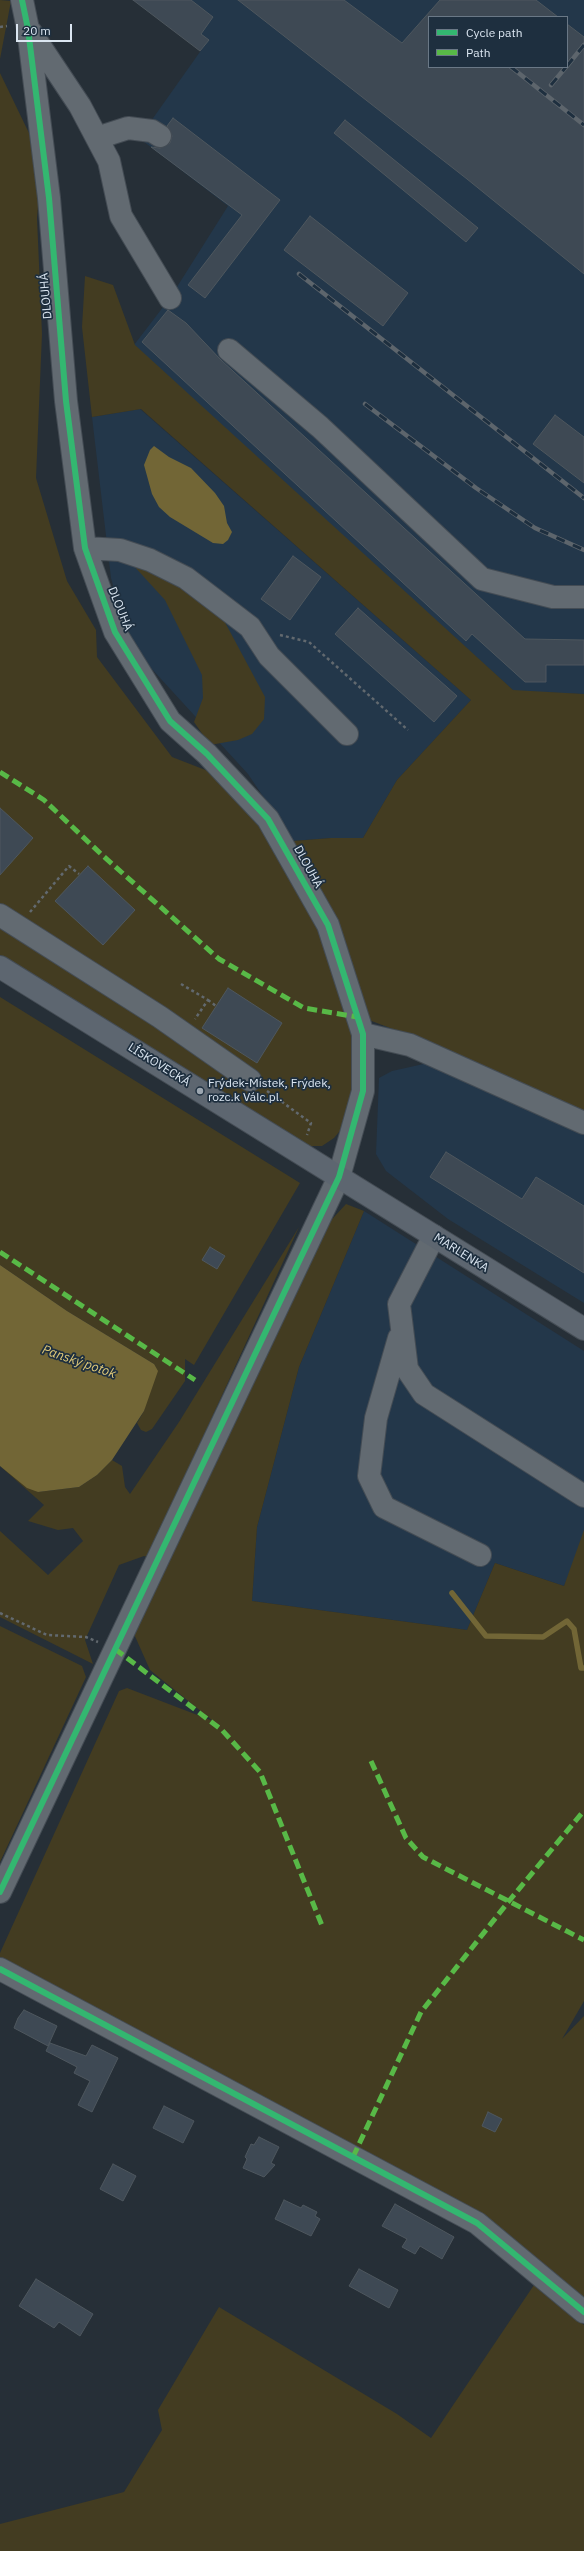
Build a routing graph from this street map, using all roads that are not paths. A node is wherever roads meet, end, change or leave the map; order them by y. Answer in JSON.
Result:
{"nodes":[{"id":1,"x":22,"y":0,"type":"edge"},
{"id":2,"x":28,"y":29,"type":"junction"},
{"id":3,"x":160,"y":136,"type":"dead end"},
{"id":4,"x":97,"y":138,"type":"junction"},
{"id":5,"x":170,"y":298,"type":"dead end"},
{"id":6,"x":230,"y":350,"type":"dead end"},
{"id":7,"x":85,"y":548,"type":"junction"},
{"id":8,"x":584,"y":597,"type":"edge"},
{"id":9,"x":347,"y":734,"type":"dead end"},
{"id":10,"x":0,"y":915,"type":"edge"},
{"id":11,"x":0,"y":967,"type":"edge"},
{"id":12,"x":363,"y":1034,"type":"junction"},
{"id":13,"x":250,"y":1080,"type":"road end"},
{"id":14,"x":584,"y":1123,"type":"edge"},
{"id":15,"x":339,"y":1177,"type":"junction"},
{"id":16,"x":434,"y":1236,"type":"junction"},
{"id":17,"x":584,"y":1329,"type":"edge"},
{"id":18,"x":401,"y":1333,"type":"junction"},
{"id":19,"x":584,"y":1496,"type":"edge"},
{"id":20,"x":480,"y":1555,"type":"dead end"},
{"id":21,"x":0,"y":1892,"type":"edge"},
{"id":22,"x":0,"y":1969,"type":"edge"},
{"id":23,"x":584,"y":2312,"type":"edge"}],
"edges":[{"from":1,"to":2,"type":"street","name":"DLOUHÁ"},
{"from":2,"to":4,"type":"street"},
{"from":2,"to":7,"type":"street","name":"DLOUHÁ"},
{"from":3,"to":4,"type":"street"},
{"from":4,"to":5,"type":"street"},
{"from":6,"to":8,"type":"street"},
{"from":7,"to":9,"type":"street"},
{"from":7,"to":12,"type":"street","name":"DLOUHÁ"},
{"from":10,"to":13,"type":"street"},
{"from":11,"to":15,"type":"main road","name":"LÍSKOVECKÁ"},
{"from":12,"to":14,"type":"street"},
{"from":12,"to":15,"type":"street","name":"DLOUHÁ"},
{"from":15,"to":16,"type":"main road","name":"MARLENKA"},
{"from":15,"to":21,"type":"street","name":"DLOUHÁ"},
{"from":16,"to":17,"type":"main road","name":"MARLENKA"},
{"from":16,"to":18,"type":"street"},
{"from":18,"to":19,"type":"street"},
{"from":18,"to":20,"type":"street"},
{"from":22,"to":23,"type":"street"}]}
